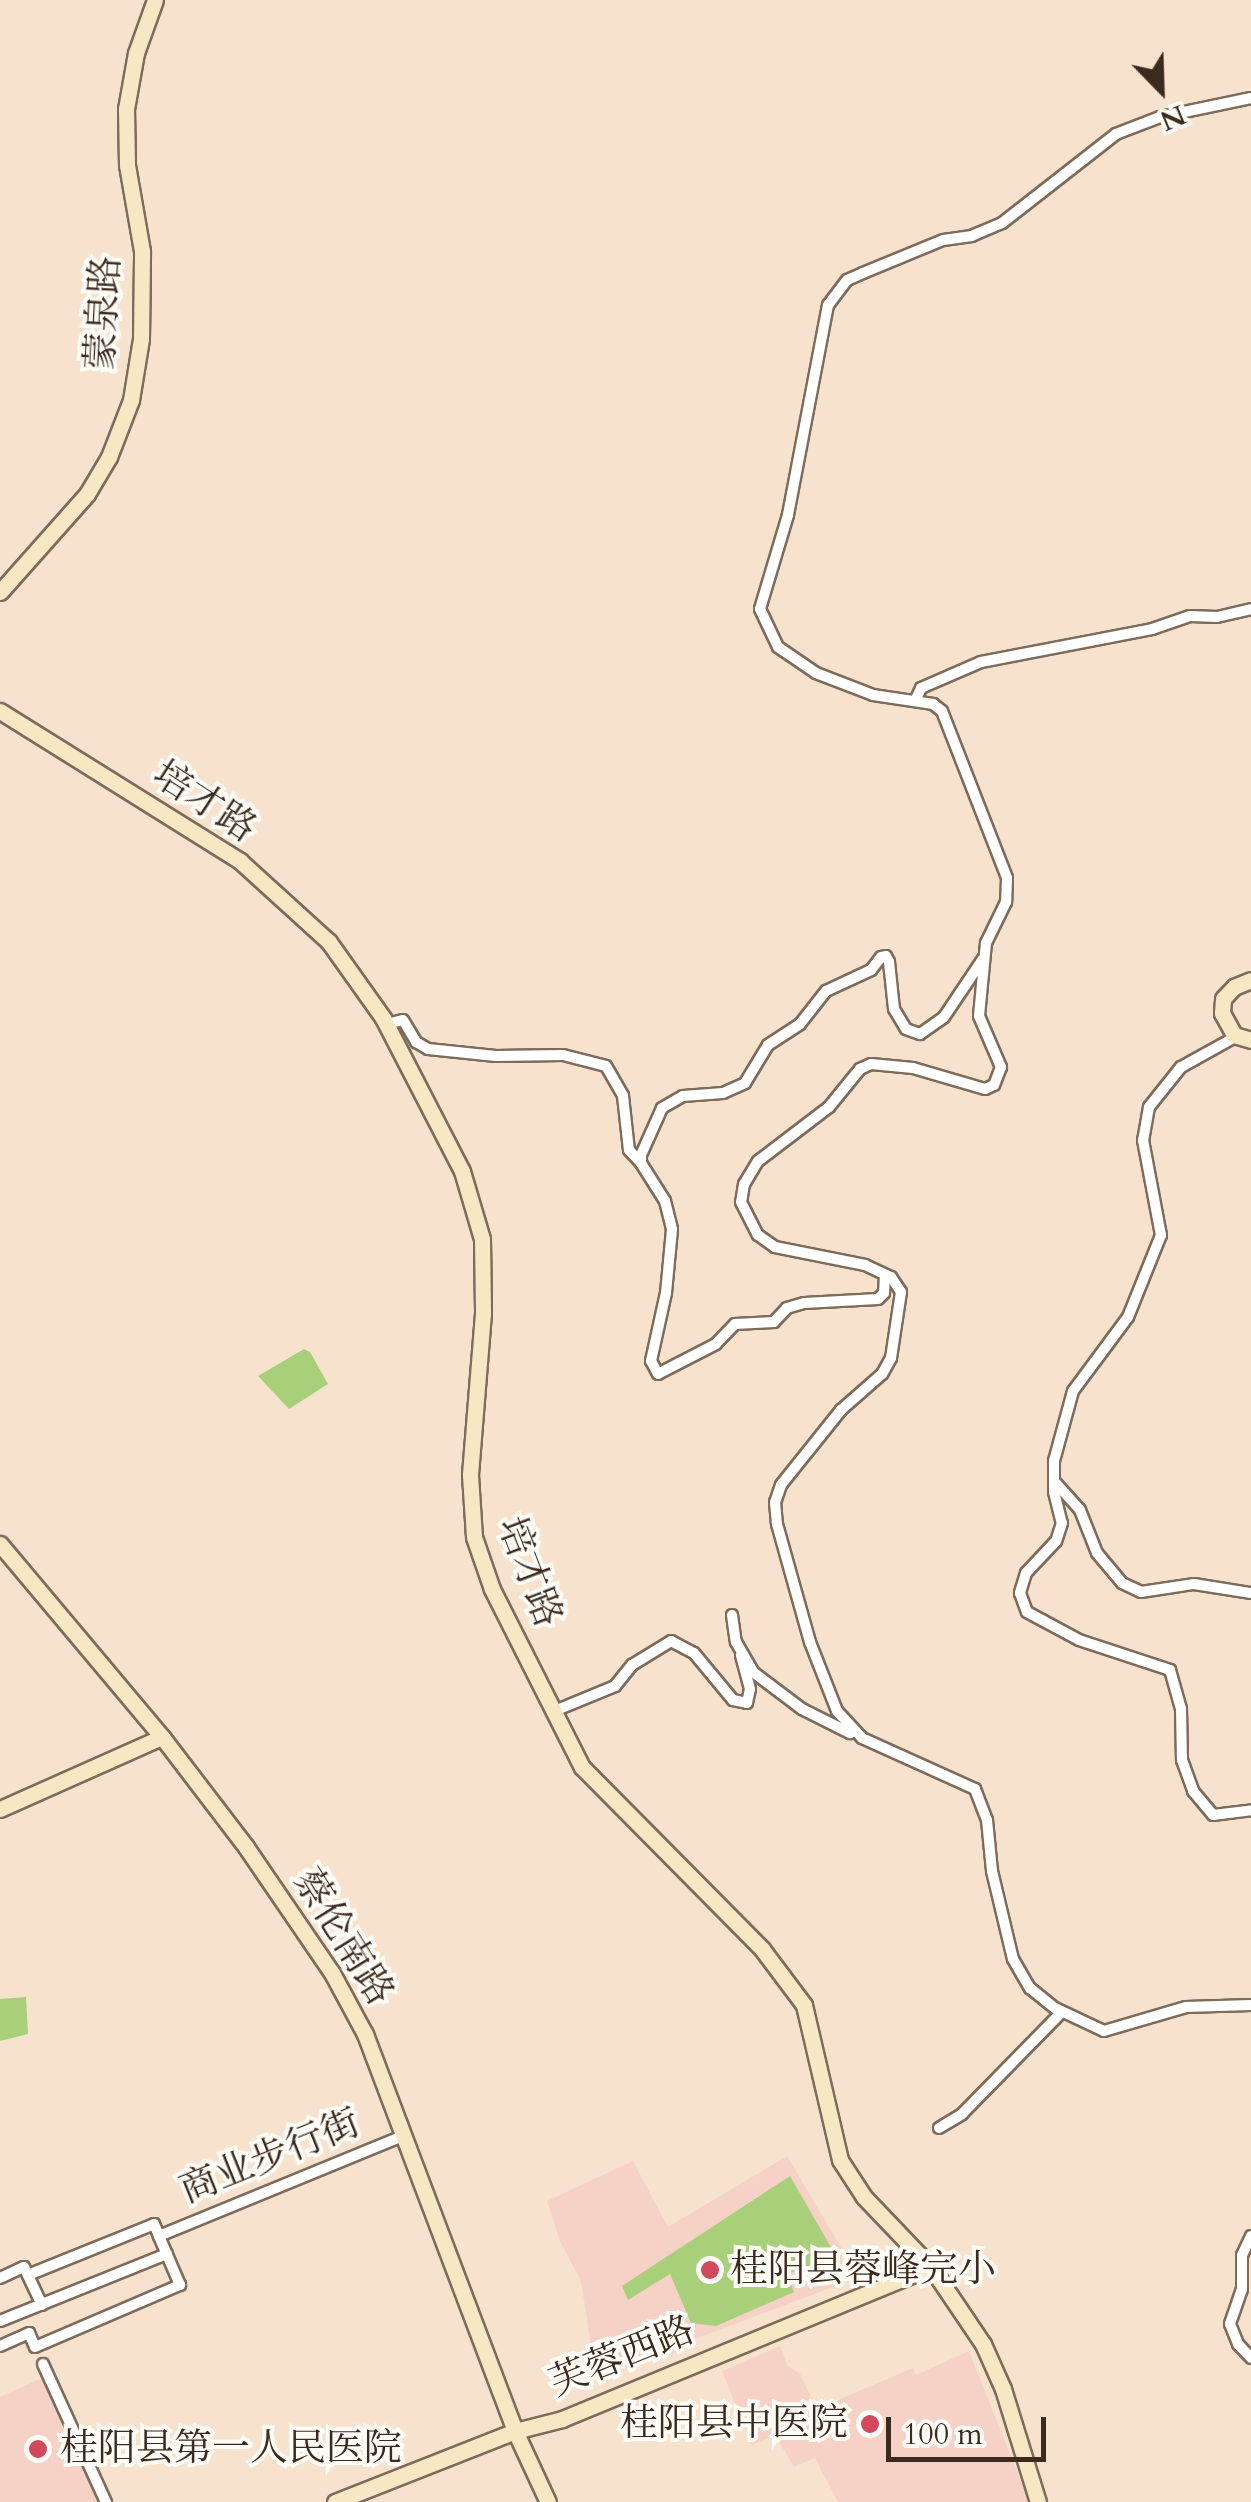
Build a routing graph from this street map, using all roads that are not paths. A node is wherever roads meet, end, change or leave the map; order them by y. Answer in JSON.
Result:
{"nodes":[{"id":1,"x":155,"y":0,"type":"edge"},
{"id":2,"x":1251,"y":98,"type":"edge"},
{"id":3,"x":0,"y":592,"type":"edge"},
{"id":4,"x":1251,"y":610,"type":"edge"},
{"id":5,"x":915,"y":700,"type":"junction"},
{"id":6,"x":0,"y":711,"type":"edge"},
{"id":7,"x":984,"y":958,"type":"junction"},
{"id":8,"x":1251,"y":980,"type":"edge"},
{"id":9,"x":386,"y":1024,"type":"junction"},
{"id":10,"x":1244,"y":1038,"type":"edge"},
{"id":11,"x":640,"y":1162,"type":"junction"},
{"id":12,"x":885,"y":1275,"type":"junction"},
{"id":13,"x":1054,"y":1481,"type":"junction"},
{"id":14,"x":0,"y":1544,"type":"edge"},
{"id":15,"x":1251,"y":1593,"type":"edge"},
{"id":16,"x":732,"y":1615,"type":"dead end"},
{"id":17,"x":741,"y":1654,"type":"junction"},
{"id":18,"x":552,"y":1712,"type":"junction"},
{"id":19,"x":162,"y":1737,"type":"junction"},
{"id":20,"x":861,"y":1737,"type":"junction"},
{"id":21,"x":0,"y":1809,"type":"edge"},
{"id":22,"x":1251,"y":1810,"type":"edge"},
{"id":23,"x":1251,"y":2005,"type":"edge"},
{"id":24,"x":1062,"y":2012,"type":"junction"},
{"id":25,"x":939,"y":2128,"type":"dead end"},
{"id":26,"x":405,"y":2135,"type":"junction"},
{"id":27,"x":159,"y":2236,"type":"junction"},
{"id":28,"x":1251,"y":2236,"type":"edge"},
{"id":29,"x":167,"y":2254,"type":"junction"},
{"id":30,"x":930,"y":2267,"type":"junction"},
{"id":31,"x":28,"y":2276,"type":"junction"},
{"id":32,"x":0,"y":2278,"type":"edge"},
{"id":33,"x":42,"y":2305,"type":"junction"},
{"id":34,"x":20,"y":2314,"type":"junction"},
{"id":35,"x":0,"y":2322,"type":"edge"},
{"id":36,"x":29,"y":2333,"type":"junction"},
{"id":37,"x":0,"y":2346,"type":"edge"},
{"id":38,"x":1251,"y":2358,"type":"edge"},
{"id":39,"x":43,"y":2364,"type":"dead end"},
{"id":40,"x":514,"y":2431,"type":"junction"},
{"id":41,"x":106,"y":2502,"type":"edge"},
{"id":42,"x":335,"y":2502,"type":"edge"},
{"id":43,"x":548,"y":2502,"type":"edge"},
{"id":44,"x":1038,"y":2502,"type":"edge"}],
"edges":[{"from":1,"to":3,"type":"street","name":"蒙泉路"},
{"from":2,"to":5,"type":"street"},
{"from":4,"to":5,"type":"street"},
{"from":5,"to":7,"type":"street"},
{"from":6,"to":9,"type":"street","name":"培才路"},
{"from":7,"to":11,"type":"street"},
{"from":7,"to":12,"type":"street"},
{"from":8,"to":10,"type":"street"},
{"from":9,"to":11,"type":"street"},
{"from":9,"to":18,"type":"street","name":"培才路"},
{"from":10,"to":13,"type":"street"},
{"from":11,"to":12,"type":"street"},
{"from":12,"to":20,"type":"street"},
{"from":13,"to":15,"type":"street"},
{"from":13,"to":22,"type":"street"},
{"from":14,"to":19,"type":"street","name":"蔡伦南路"},
{"from":16,"to":17,"type":"street"},
{"from":17,"to":18,"type":"street"},
{"from":17,"to":20,"type":"street"},
{"from":18,"to":30,"type":"street","name":"培才路"},
{"from":19,"to":21,"type":"street"},
{"from":19,"to":26,"type":"street","name":"蔡伦南路"},
{"from":20,"to":24,"type":"street"},
{"from":23,"to":24,"type":"street"},
{"from":24,"to":25,"type":"street"},
{"from":26,"to":27,"type":"street","name":"商业步行街"},
{"from":26,"to":40,"type":"street","name":"蔡伦南路"},
{"from":27,"to":29,"type":"street","name":"商业步行街"},
{"from":27,"to":31,"type":"street","name":"商业步行街"},
{"from":28,"to":38,"type":"street"},
{"from":29,"to":33,"type":"street","name":"商业步行街"},
{"from":29,"to":36,"type":"street","name":"商业步行街"},
{"from":30,"to":40,"type":"street","name":"芙蓉西路"},
{"from":30,"to":44,"type":"street","name":"培才路"},
{"from":31,"to":32,"type":"street","name":"商业步行街"},
{"from":31,"to":33,"type":"street"},
{"from":33,"to":34,"type":"street","name":"商业步行街"},
{"from":34,"to":35,"type":"street","name":"商业步行街"},
{"from":34,"to":36,"type":"street"},
{"from":36,"to":37,"type":"street","name":"商业步行街"},
{"from":39,"to":41,"type":"street"},
{"from":40,"to":42,"type":"street","name":"芙蓉西路"},
{"from":40,"to":43,"type":"street","name":"蔡伦南路"}]}
